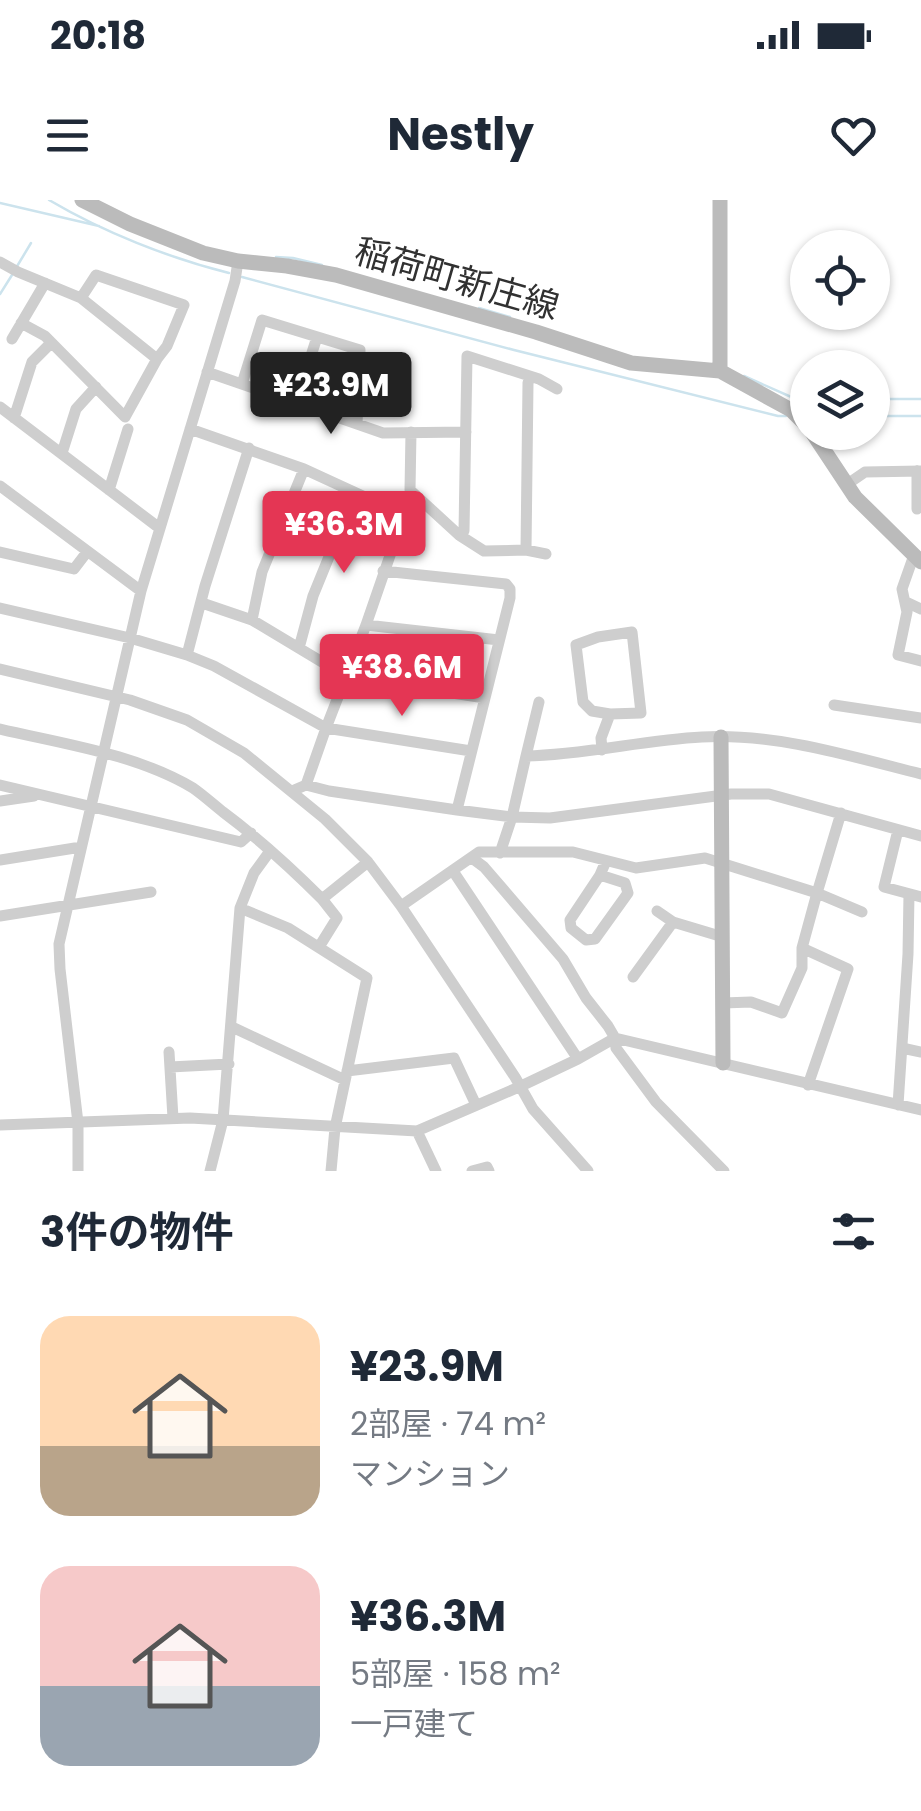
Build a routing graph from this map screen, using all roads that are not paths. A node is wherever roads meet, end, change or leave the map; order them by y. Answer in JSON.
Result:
{"nodes":[{"id":1,"x":82,"y":200,"type":"edge"},
{"id":2,"x":720,"y":200,"type":"edge"},
{"id":3,"x":0,"y":262,"type":"edge"},
{"id":4,"x":237,"y":271,"type":"junction"},
{"id":5,"x":45,"y":283,"type":"junction"},
{"id":6,"x":81,"y":298,"type":"junction"},
{"id":7,"x":21,"y":323,"type":"junction"},
{"id":8,"x":317,"y":337,"type":"junction"},
{"id":9,"x":12,"y":338,"type":"dead end"},
{"id":10,"x":51,"y":342,"type":"junction"},
{"id":11,"x":157,"y":359,"type":"junction"},
{"id":12,"x":720,"y":371,"type":"junction"},
{"id":13,"x":207,"y":372,"type":"junction"},
{"id":14,"x":530,"y":376,"type":"junction"},
{"id":15,"x":242,"y":384,"type":"junction"},
{"id":16,"x":96,"y":387,"type":"junction"},
{"id":17,"x":557,"y":389,"type":"dead end"},
{"id":18,"x":296,"y":403,"type":"junction"},
{"id":19,"x":0,"y":406,"type":"edge"},
{"id":20,"x":790,"y":409,"type":"edge"},
{"id":21,"x":14,"y":418,"type":"junction"},
{"id":22,"x":358,"y":424,"type":"junction"},
{"id":23,"x":128,"y":429,"type":"dead end"},
{"id":24,"x":190,"y":429,"type":"junction"},
{"id":25,"x":411,"y":432,"type":"junction"},
{"id":26,"x":466,"y":432,"type":"junction"},
{"id":27,"x":249,"y":448,"type":"junction"},
{"id":28,"x":823,"y":450,"type":"edge"},
{"id":29,"x":62,"y":454,"type":"junction"},
{"id":30,"x":304,"y":469,"type":"junction"},
{"id":31,"x":919,"y":472,"type":"edge"},
{"id":32,"x":846,"y":485,"type":"junction"},
{"id":33,"x":0,"y":486,"type":"edge"},
{"id":34,"x":109,"y":490,"type":"junction"},
{"id":35,"x":355,"y":492,"type":"junction"},
{"id":36,"x":415,"y":495,"type":"junction"},
{"id":37,"x":917,"y":510,"type":"dead end"},
{"id":38,"x":404,"y":515,"type":"junction"},
{"id":39,"x":158,"y":528,"type":"junction"},
{"id":40,"x":460,"y":535,"type":"junction"},
{"id":41,"x":526,"y":550,"type":"junction"},
{"id":42,"x":0,"y":552,"type":"edge"},
{"id":43,"x":87,"y":552,"type":"junction"},
{"id":44,"x":546,"y":554,"type":"dead end"},
{"id":45,"x":917,"y":559,"type":"edge"},
{"id":46,"x":384,"y":571,"type":"junction"},
{"id":47,"x":141,"y":592,"type":"junction"},
{"id":48,"x":906,"y":602,"type":"junction"},
{"id":49,"x":202,"y":603,"type":"junction"},
{"id":50,"x":0,"y":608,"type":"edge"},
{"id":51,"x":921,"y":609,"type":"edge"},
{"id":52,"x":252,"y":620,"type":"junction"},
{"id":53,"x":366,"y":625,"type":"junction"},
{"id":54,"x":130,"y":638,"type":"junction"},
{"id":55,"x":499,"y":640,"type":"junction"},
{"id":56,"x":298,"y":648,"type":"junction"},
{"id":57,"x":187,"y":655,"type":"junction"},
{"id":58,"x":921,"y":661,"type":"edge"},
{"id":59,"x":0,"y":670,"type":"edge"},
{"id":60,"x":346,"y":677,"type":"junction"},
{"id":61,"x":117,"y":697,"type":"junction"},
{"id":62,"x":485,"y":698,"type":"junction"},
{"id":63,"x":539,"y":702,"type":"dead end"},
{"id":64,"x":834,"y":705,"type":"dead end"},
{"id":65,"x":610,"y":714,"type":"junction"},
{"id":66,"x":921,"y":718,"type":"edge"},
{"id":67,"x":326,"y":728,"type":"junction"},
{"id":68,"x":0,"y":729,"type":"edge"},
{"id":69,"x":721,"y":737,"type":"junction"},
{"id":70,"x":471,"y":750,"type":"junction"},
{"id":71,"x":602,"y":750,"type":"junction"},
{"id":72,"x":104,"y":754,"type":"junction"},
{"id":73,"x":526,"y":756,"type":"junction"},
{"id":74,"x":921,"y":774,"type":"edge"},
{"id":75,"x":0,"y":784,"type":"edge"},
{"id":76,"x":306,"y":786,"type":"junction"},
{"id":77,"x":292,"y":791,"type":"junction"},
{"id":78,"x":43,"y":794,"type":"junction"},
{"id":79,"x":721,"y":796,"type":"junction"},
{"id":80,"x":0,"y":801,"type":"edge"},
{"id":81,"x":92,"y":806,"type":"junction"},
{"id":82,"x":456,"y":810,"type":"junction"},
{"id":83,"x":841,"y":814,"type":"junction"},
{"id":84,"x":512,"y":817,"type":"junction"},
{"id":85,"x":898,"y":830,"type":"junction"},
{"id":86,"x":251,"y":833,"type":"junction"},
{"id":87,"x":921,"y":836,"type":"edge"},
{"id":88,"x":81,"y":847,"type":"junction"},
{"id":89,"x":270,"y":851,"type":"junction"},
{"id":90,"x":500,"y":853,"type":"junction"},
{"id":91,"x":472,"y":858,"type":"junction"},
{"id":92,"x":0,"y":860,"type":"edge"},
{"id":93,"x":606,"y":861,"type":"junction"},
{"id":94,"x":368,"y":862,"type":"junction"},
{"id":95,"x":722,"y":862,"type":"junction"},
{"id":96,"x":453,"y":871,"type":"junction"},
{"id":97,"x":600,"y":875,"type":"junction"},
{"id":98,"x":151,"y":892,"type":"dead end"},
{"id":99,"x":817,"y":893,"type":"junction"},
{"id":100,"x":915,"y":896,"type":"edge"},
{"id":101,"x":322,"y":899,"type":"junction"},
{"id":102,"x":67,"y":906,"type":"junction"},
{"id":103,"x":401,"y":906,"type":"junction"},
{"id":104,"x":240,"y":908,"type":"junction"},
{"id":105,"x":657,"y":911,"type":"dead end"},
{"id":106,"x":862,"y":912,"type":"dead end"},
{"id":107,"x":0,"y":916,"type":"edge"},
{"id":108,"x":673,"y":922,"type":"junction"},
{"id":109,"x":722,"y":937,"type":"junction"},
{"id":110,"x":318,"y":947,"type":"junction"},
{"id":111,"x":802,"y":948,"type":"junction"},
{"id":112,"x":908,"y":954,"type":"junction"},
{"id":113,"x":921,"y":958,"type":"edge"},
{"id":114,"x":633,"y":977,"type":"dead end"},
{"id":115,"x":723,"y":1003,"type":"junction"},
{"id":116,"x":232,"y":1027,"type":"junction"},
{"id":117,"x":614,"y":1038,"type":"junction"},
{"id":118,"x":902,"y":1048,"type":"junction"},
{"id":119,"x":169,"y":1052,"type":"dead end"},
{"id":120,"x":921,"y":1052,"type":"edge"},
{"id":121,"x":578,"y":1059,"type":"junction"},
{"id":122,"x":723,"y":1063,"type":"junction"},
{"id":123,"x":228,"y":1064,"type":"junction"},
{"id":124,"x":170,"y":1067,"type":"junction"},
{"id":125,"x":346,"y":1076,"type":"junction"},
{"id":126,"x":808,"y":1085,"type":"junction"},
{"id":127,"x":519,"y":1087,"type":"junction"},
{"id":128,"x":898,"y":1105,"type":"junction"},
{"id":129,"x":476,"y":1106,"type":"junction"},
{"id":130,"x":921,"y":1110,"type":"edge"},
{"id":131,"x":173,"y":1118,"type":"junction"},
{"id":132,"x":223,"y":1120,"type":"junction"},
{"id":133,"x":78,"y":1123,"type":"junction"},
{"id":134,"x":0,"y":1125,"type":"edge"},
{"id":135,"x":335,"y":1128,"type":"junction"},
{"id":136,"x":417,"y":1131,"type":"junction"},
{"id":137,"x":78,"y":1171,"type":"edge"},
{"id":138,"x":210,"y":1171,"type":"edge"},
{"id":139,"x":331,"y":1171,"type":"edge"},
{"id":140,"x":436,"y":1171,"type":"edge"},
{"id":141,"x":472,"y":1171,"type":"edge"},
{"id":142,"x":489,"y":1171,"type":"edge"},
{"id":143,"x":588,"y":1171,"type":"edge"},
{"id":144,"x":724,"y":1171,"type":"edge"}],
"edges":[{"from":1,"to":4,"type":"main road","name":"稲荷町新庄線"},
{"from":2,"to":12,"type":"main road"},
{"from":3,"to":5,"type":"street"},
{"from":4,"to":12,"type":"main road","name":"稲荷町新庄線"},
{"from":4,"to":13,"type":"street"},
{"from":5,"to":6,"type":"street"},
{"from":5,"to":7,"type":"street"},
{"from":6,"to":11,"type":"street"},
{"from":6,"to":11,"type":"street"},
{"from":7,"to":9,"type":"street"},
{"from":7,"to":10,"type":"street"},
{"from":8,"to":15,"type":"street"},
{"from":8,"to":18,"type":"street"},
{"from":8,"to":22,"type":"street"},
{"from":10,"to":16,"type":"street"},
{"from":10,"to":21,"type":"street"},
{"from":11,"to":16,"type":"street"},
{"from":12,"to":20,"type":"main road","name":"稲荷町新庄線"},
{"from":13,"to":15,"type":"street"},
{"from":13,"to":24,"type":"street"},
{"from":14,"to":17,"type":"street"},
{"from":14,"to":26,"type":"street"},
{"from":14,"to":41,"type":"street"},
{"from":15,"to":18,"type":"street"},
{"from":16,"to":29,"type":"street"},
{"from":18,"to":22,"type":"street"},
{"from":19,"to":21,"type":"street"},
{"from":21,"to":29,"type":"street"},
{"from":22,"to":25,"type":"street"},
{"from":23,"to":34,"type":"street"},
{"from":24,"to":27,"type":"street"},
{"from":24,"to":39,"type":"street"},
{"from":25,"to":26,"type":"street"},
{"from":25,"to":36,"type":"street"},
{"from":26,"to":40,"type":"street"},
{"from":27,"to":30,"type":"street"},
{"from":27,"to":49,"type":"street"},
{"from":28,"to":32,"type":"main road","name":"稲荷町新庄線"},
{"from":29,"to":34,"type":"street"},
{"from":30,"to":35,"type":"street"},
{"from":30,"to":52,"type":"street"},
{"from":31,"to":32,"type":"street"},
{"from":31,"to":37,"type":"street"},
{"from":32,"to":45,"type":"main road","name":"稲荷町新庄線"},
{"from":33,"to":43,"type":"street"},
{"from":34,"to":39,"type":"street"},
{"from":35,"to":38,"type":"street"},
{"from":35,"to":56,"type":"street"},
{"from":36,"to":38,"type":"street"},
{"from":36,"to":40,"type":"street"},
{"from":38,"to":46,"type":"street"},
{"from":39,"to":47,"type":"street"},
{"from":40,"to":41,"type":"street"},
{"from":41,"to":44,"type":"street"},
{"from":42,"to":43,"type":"street"},
{"from":43,"to":47,"type":"street"},
{"from":45,"to":48,"type":"street"},
{"from":46,"to":53,"type":"street"},
{"from":46,"to":55,"type":"street"},
{"from":47,"to":54,"type":"street"},
{"from":48,"to":51,"type":"street"},
{"from":48,"to":58,"type":"street"},
{"from":49,"to":52,"type":"street"},
{"from":49,"to":57,"type":"street"},
{"from":50,"to":54,"type":"street"},
{"from":52,"to":56,"type":"street"},
{"from":53,"to":55,"type":"street"},
{"from":53,"to":60,"type":"street"},
{"from":54,"to":57,"type":"street"},
{"from":54,"to":61,"type":"street"},
{"from":55,"to":62,"type":"street"},
{"from":56,"to":60,"type":"street"},
{"from":57,"to":67,"type":"street"},
{"from":59,"to":61,"type":"street"},
{"from":60,"to":62,"type":"street"},
{"from":60,"to":67,"type":"street"},
{"from":61,"to":72,"type":"street"},
{"from":61,"to":77,"type":"street"},
{"from":62,"to":70,"type":"street"},
{"from":63,"to":73,"type":"street"},
{"from":64,"to":66,"type":"street"},
{"from":65,"to":65,"type":"street"},
{"from":65,"to":71,"type":"street"},
{"from":67,"to":70,"type":"street"},
{"from":67,"to":76,"type":"street"},
{"from":68,"to":72,"type":"street"},
{"from":69,"to":71,"type":"street"},
{"from":69,"to":74,"type":"street"},
{"from":69,"to":79,"type":"main road"},
{"from":70,"to":82,"type":"street"},
{"from":71,"to":73,"type":"street"},
{"from":72,"to":81,"type":"street"},
{"from":72,"to":86,"type":"street"},
{"from":73,"to":84,"type":"street"},
{"from":75,"to":78,"type":"street"},
{"from":76,"to":77,"type":"street"},
{"from":76,"to":82,"type":"street"},
{"from":77,"to":94,"type":"street"},
{"from":78,"to":80,"type":"street"},
{"from":78,"to":81,"type":"street"},
{"from":79,"to":83,"type":"street"},
{"from":79,"to":84,"type":"street"},
{"from":79,"to":95,"type":"main road"},
{"from":81,"to":86,"type":"street"},
{"from":81,"to":88,"type":"street"},
{"from":82,"to":84,"type":"street"},
{"from":83,"to":85,"type":"street"},
{"from":83,"to":99,"type":"street"},
{"from":84,"to":90,"type":"street"},
{"from":85,"to":87,"type":"street"},
{"from":85,"to":100,"type":"street"},
{"from":86,"to":89,"type":"street"},
{"from":88,"to":92,"type":"street"},
{"from":88,"to":102,"type":"street"},
{"from":89,"to":101,"type":"street"},
{"from":89,"to":104,"type":"street"},
{"from":90,"to":91,"type":"street"},
{"from":90,"to":93,"type":"street"},
{"from":91,"to":96,"type":"street"},
{"from":91,"to":117,"type":"street"},
{"from":93,"to":95,"type":"street"},
{"from":93,"to":97,"type":"street"},
{"from":94,"to":101,"type":"street"},
{"from":94,"to":103,"type":"street"},
{"from":95,"to":99,"type":"street"},
{"from":95,"to":109,"type":"main road"},
{"from":96,"to":103,"type":"street"},
{"from":96,"to":121,"type":"street"},
{"from":97,"to":97,"type":"street"},
{"from":98,"to":102,"type":"street"},
{"from":99,"to":106,"type":"street"},
{"from":99,"to":111,"type":"street"},
{"from":100,"to":112,"type":"street"},
{"from":101,"to":110,"type":"street"},
{"from":102,"to":107,"type":"street"},
{"from":102,"to":133,"type":"street"},
{"from":103,"to":127,"type":"street"},
{"from":104,"to":110,"type":"street"},
{"from":104,"to":116,"type":"street"},
{"from":105,"to":108,"type":"street"},
{"from":108,"to":109,"type":"street"},
{"from":108,"to":114,"type":"street"},
{"from":109,"to":115,"type":"main road"},
{"from":110,"to":125,"type":"street"},
{"from":111,"to":115,"type":"street"},
{"from":111,"to":126,"type":"street"},
{"from":112,"to":113,"type":"street"},
{"from":112,"to":118,"type":"street"},
{"from":115,"to":122,"type":"main road"},
{"from":116,"to":123,"type":"street"},
{"from":116,"to":125,"type":"street"},
{"from":117,"to":121,"type":"street"},
{"from":117,"to":122,"type":"street"},
{"from":117,"to":144,"type":"street"},
{"from":118,"to":120,"type":"street"},
{"from":118,"to":128,"type":"street"},
{"from":119,"to":124,"type":"street"},
{"from":121,"to":127,"type":"street"},
{"from":122,"to":126,"type":"street"},
{"from":123,"to":124,"type":"street"},
{"from":123,"to":132,"type":"street"},
{"from":124,"to":131,"type":"street"},
{"from":125,"to":129,"type":"street"},
{"from":125,"to":135,"type":"street"},
{"from":126,"to":128,"type":"street"},
{"from":127,"to":129,"type":"street"},
{"from":127,"to":143,"type":"street"},
{"from":128,"to":130,"type":"street"},
{"from":129,"to":136,"type":"street"},
{"from":131,"to":132,"type":"street"},
{"from":131,"to":133,"type":"street"},
{"from":132,"to":135,"type":"street"},
{"from":132,"to":138,"type":"street"},
{"from":133,"to":134,"type":"street"},
{"from":133,"to":137,"type":"street"},
{"from":135,"to":136,"type":"street"},
{"from":135,"to":139,"type":"street"},
{"from":136,"to":140,"type":"street"},
{"from":141,"to":142,"type":"street"}]}
